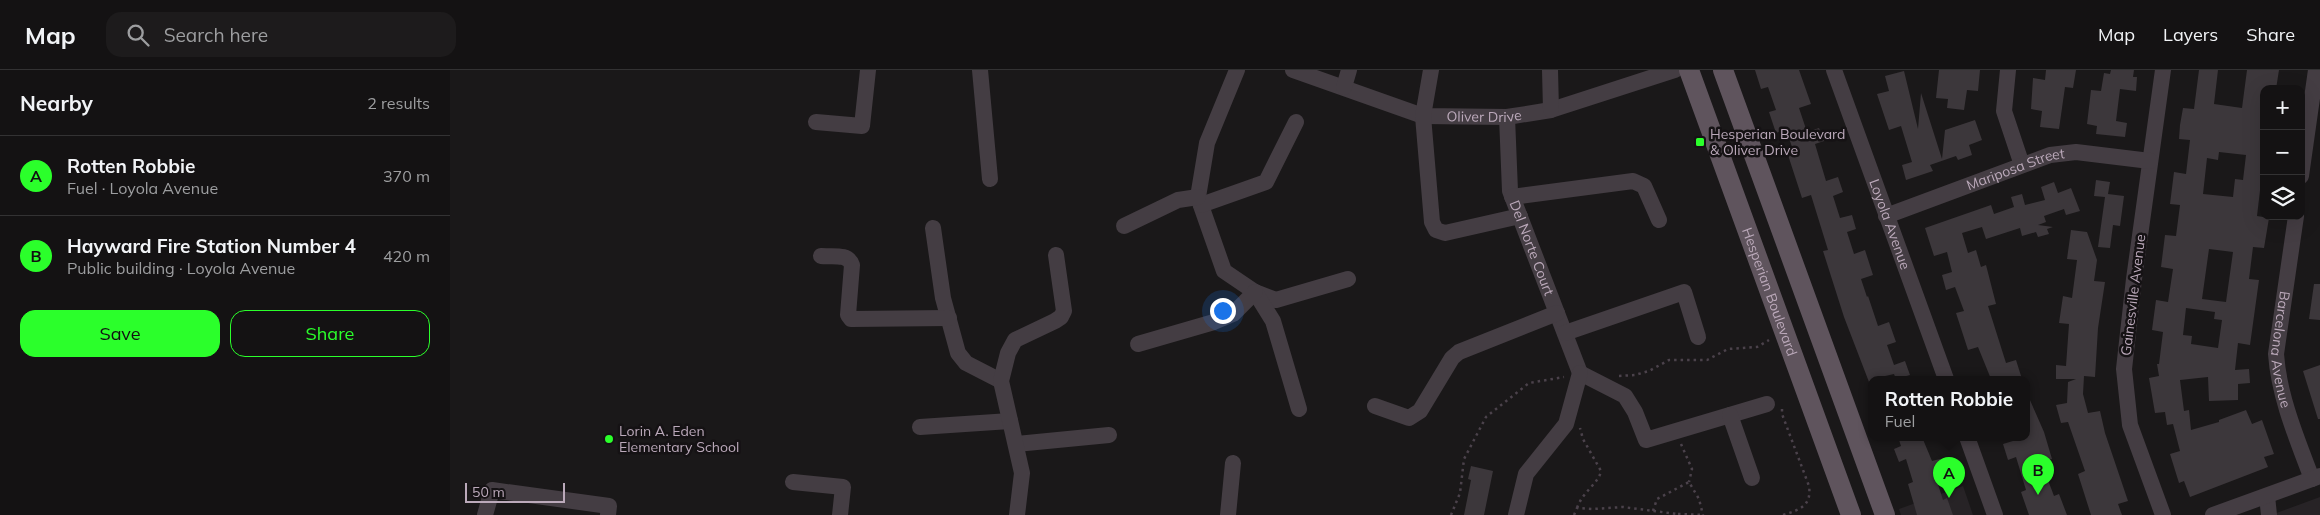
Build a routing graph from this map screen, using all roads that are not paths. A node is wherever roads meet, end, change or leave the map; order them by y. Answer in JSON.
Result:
{"nodes":[{"id":1,"x":868,"y":70,"type":"edge"},
{"id":2,"x":980,"y":70,"type":"edge"},
{"id":3,"x":1237,"y":70,"type":"edge"},
{"id":4,"x":1293,"y":70,"type":"edge"},
{"id":5,"x":1349,"y":70,"type":"edge"},
{"id":6,"x":1431,"y":70,"type":"edge"},
{"id":7,"x":1550,"y":70,"type":"edge"},
{"id":8,"x":1675,"y":70,"type":"edge"},
{"id":9,"x":1689,"y":70,"type":"edge"},
{"id":10,"x":1723,"y":70,"type":"edge"},
{"id":11,"x":1834,"y":70,"type":"edge"},
{"id":12,"x":2008,"y":70,"type":"edge"},
{"id":13,"x":2162,"y":70,"type":"edge"},
{"id":14,"x":2316,"y":70,"type":"edge"},
{"id":15,"x":1344,"y":87,"type":"junction"},
{"id":16,"x":1551,"y":110,"type":"junction"},
{"id":17,"x":1423,"y":116,"type":"junction"},
{"id":18,"x":1507,"y":117,"type":"junction"},
{"id":19,"x":816,"y":122,"type":"dead end"},
{"id":20,"x":1296,"y":122,"type":"dead end"},
{"id":21,"x":2150,"y":161,"type":"junction"},
{"id":22,"x":2022,"y":165,"type":"junction"},
{"id":23,"x":2301,"y":175,"type":"edge"},
{"id":24,"x":990,"y":179,"type":"dead end"},
{"id":25,"x":1512,"y":197,"type":"junction"},
{"id":26,"x":1199,"y":201,"type":"junction"},
{"id":27,"x":1520,"y":216,"type":"junction"},
{"id":28,"x":1886,"y":216,"type":"junction"},
{"id":29,"x":1659,"y":220,"type":"dead end"},
{"id":30,"x":2295,"y":220,"type":"edge"},
{"id":31,"x":1124,"y":226,"type":"dead end"},
{"id":32,"x":933,"y":228,"type":"dead end"},
{"id":33,"x":1056,"y":255,"type":"dead end"},
{"id":34,"x":821,"y":256,"type":"dead end"},
{"id":35,"x":1348,"y":279,"type":"dead end"},
{"id":36,"x":1255,"y":292,"type":"junction"},
{"id":37,"x":1557,"y":313,"type":"junction"},
{"id":38,"x":949,"y":318,"type":"junction"},
{"id":39,"x":1565,"y":333,"type":"junction"},
{"id":40,"x":1698,"y":337,"type":"dead end"},
{"id":41,"x":1138,"y":344,"type":"dead end"},
{"id":42,"x":1580,"y":374,"type":"junction"},
{"id":43,"x":1945,"y":376,"type":"edge"},
{"id":44,"x":1001,"y":381,"type":"junction"},
{"id":45,"x":1766,"y":404,"type":"road end"},
{"id":46,"x":1375,"y":406,"type":"dead end"},
{"id":47,"x":1299,"y":408,"type":"dead end"},
{"id":48,"x":1730,"y":415,"type":"junction"},
{"id":49,"x":1010,"y":421,"type":"junction"},
{"id":50,"x":920,"y":427,"type":"dead end"},
{"id":51,"x":1109,"y":435,"type":"dead end"},
{"id":52,"x":1968,"y":441,"type":"edge"},
{"id":53,"x":1016,"y":444,"type":"junction"},
{"id":54,"x":1233,"y":463,"type":"dead end"},
{"id":55,"x":1752,"y":478,"type":"dead end"},
{"id":56,"x":2316,"y":478,"type":"edge"},
{"id":57,"x":793,"y":482,"type":"dead end"},
{"id":58,"x":2266,"y":496,"type":"junction"},
{"id":59,"x":485,"y":515,"type":"edge"},
{"id":60,"x":608,"y":515,"type":"edge"},
{"id":61,"x":840,"y":515,"type":"edge"},
{"id":62,"x":1017,"y":515,"type":"edge"},
{"id":63,"x":1228,"y":515,"type":"edge"},
{"id":64,"x":1516,"y":515,"type":"edge"},
{"id":65,"x":1851,"y":515,"type":"edge"},
{"id":66,"x":1885,"y":515,"type":"edge"},
{"id":67,"x":1995,"y":515,"type":"edge"},
{"id":68,"x":2163,"y":515,"type":"edge"},
{"id":69,"x":2213,"y":515,"type":"edge"},
{"id":70,"x":2269,"y":515,"type":"edge"}],
"edges":[{"from":1,"to":19,"type":"street"},
{"from":2,"to":24,"type":"street"},
{"from":3,"to":26,"type":"street"},
{"from":4,"to":15,"type":"street","name":"Oliver Drive"},
{"from":5,"to":15,"type":"street"},
{"from":6,"to":17,"type":"street"},
{"from":7,"to":16,"type":"street"},
{"from":8,"to":16,"type":"street","name":"Oliver Drive"},
{"from":9,"to":65,"type":"main road","name":"Hesperian Boulevard"},
{"from":10,"to":66,"type":"main road"},
{"from":11,"to":28,"type":"street","name":"Loyola Avenue"},
{"from":12,"to":22,"type":"street"},
{"from":13,"to":21,"type":"street","name":"Gainesville Avenue"},
{"from":14,"to":23,"type":"street"},
{"from":15,"to":17,"type":"street","name":"Oliver Drive"},
{"from":16,"to":18,"type":"street","name":"Oliver Drive"},
{"from":17,"to":18,"type":"street","name":"Oliver Drive"},
{"from":17,"to":27,"type":"street"},
{"from":18,"to":25,"type":"street","name":"Del Norte Court"},
{"from":20,"to":26,"type":"street"},
{"from":21,"to":22,"type":"street","name":"Mariposa Street"},
{"from":21,"to":68,"type":"street","name":"Gainesville Avenue"},
{"from":22,"to":28,"type":"street","name":"Mariposa Street"},
{"from":25,"to":27,"type":"street","name":"Del Norte Court"},
{"from":25,"to":29,"type":"street"},
{"from":26,"to":31,"type":"street"},
{"from":26,"to":36,"type":"street"},
{"from":27,"to":37,"type":"street","name":"Del Norte Court"},
{"from":28,"to":43,"type":"street","name":"Loyola Avenue"},
{"from":30,"to":56,"type":"street","name":"Barcelona Avenue"},
{"from":32,"to":38,"type":"street"},
{"from":33,"to":44,"type":"street"},
{"from":34,"to":38,"type":"street"},
{"from":35,"to":36,"type":"street"},
{"from":36,"to":41,"type":"street"},
{"from":36,"to":47,"type":"street"},
{"from":37,"to":39,"type":"street","name":"Del Norte Court"},
{"from":37,"to":46,"type":"street"},
{"from":38,"to":44,"type":"street"},
{"from":39,"to":40,"type":"street"},
{"from":39,"to":42,"type":"street","name":"Del Norte Court"},
{"from":42,"to":48,"type":"street"},
{"from":42,"to":64,"type":"street"},
{"from":44,"to":49,"type":"street"},
{"from":45,"to":48,"type":"street"},
{"from":48,"to":55,"type":"street"},
{"from":49,"to":50,"type":"street"},
{"from":49,"to":53,"type":"street"},
{"from":51,"to":53,"type":"street"},
{"from":52,"to":67,"type":"street"},
{"from":53,"to":62,"type":"street"},
{"from":54,"to":63,"type":"street"},
{"from":56,"to":58,"type":"street"},
{"from":57,"to":61,"type":"street"},
{"from":58,"to":69,"type":"street"},
{"from":58,"to":70,"type":"street"},
{"from":59,"to":60,"type":"street"}]}
